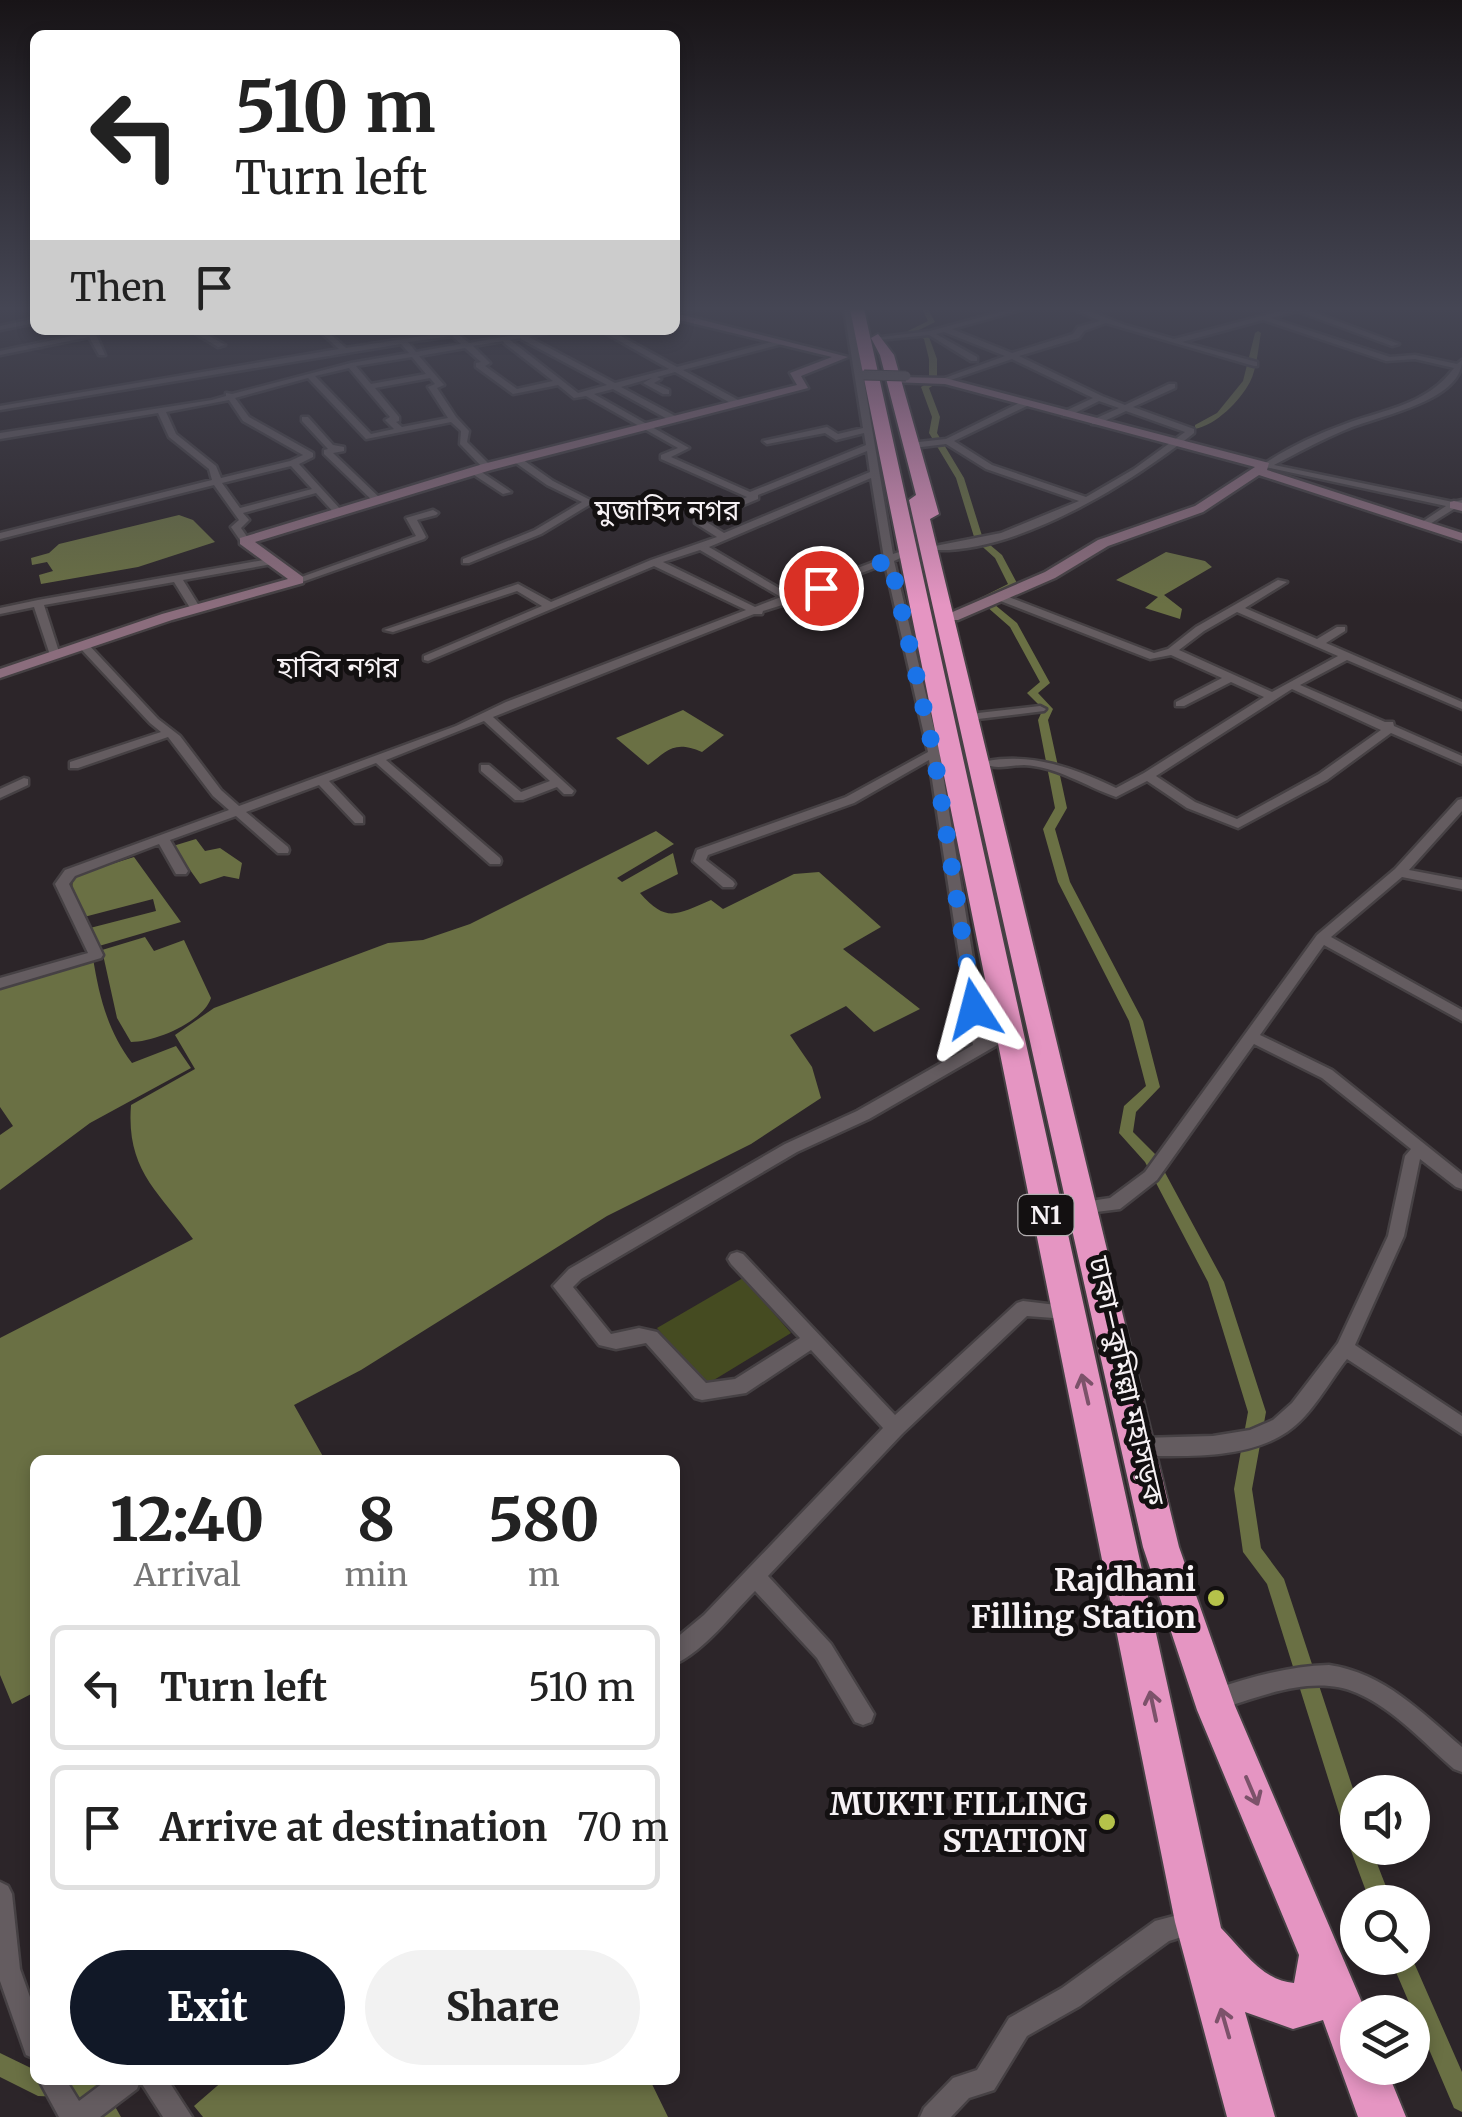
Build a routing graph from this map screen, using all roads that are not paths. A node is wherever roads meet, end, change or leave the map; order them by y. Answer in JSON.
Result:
{"nodes":[{"id":1,"x":16,"y":408,"type":"edge"},
{"id":2,"x":166,"y":408,"type":"edge"},
{"id":3,"x":238,"y":408,"type":"edge"},
{"id":4,"x":341,"y":408,"type":"edge"},
{"id":5,"x":385,"y":408,"type":"edge"},
{"id":6,"x":446,"y":408,"type":"edge"},
{"id":7,"x":610,"y":408,"type":"edge"},
{"id":8,"x":654,"y":408,"type":"edge"},
{"id":9,"x":718,"y":408,"type":"edge"},
{"id":10,"x":868,"y":408,"type":"edge"},
{"id":11,"x":882,"y":408,"type":"edge"},
{"id":12,"x":884,"y":408,"type":"edge"},
{"id":13,"x":908,"y":408,"type":"edge"},
{"id":14,"x":1016,"y":408,"type":"edge"},
{"id":15,"x":1040,"y":408,"type":"edge"},
{"id":16,"x":1079,"y":408,"type":"edge"},
{"id":17,"x":1126,"y":408,"type":"joint"},
{"id":18,"x":1400,"y":408,"type":"edge"},
{"id":19,"x":160,"y":409,"type":"junction"},
{"id":20,"x":1066,"y":414,"type":"junction"},
{"id":21,"x":305,"y":419,"type":"dead end"},
{"id":22,"x":453,"y":419,"type":"junction"},
{"id":23,"x":674,"y":419,"type":"junction"},
{"id":24,"x":1095,"y":422,"type":"junction"},
{"id":25,"x":644,"y":428,"type":"junction"},
{"id":26,"x":21,"y":429,"type":"junction"},
{"id":27,"x":868,"y":429,"type":"junction"},
{"id":28,"x":400,"y":430,"type":"junction"},
{"id":29,"x":0,"y":436,"type":"edge"},
{"id":30,"x":369,"y":437,"type":"junction"},
{"id":31,"x":767,"y":441,"type":"dead end"},
{"id":32,"x":948,"y":441,"type":"junction"},
{"id":33,"x":918,"y":444,"type":"junction"},
{"id":34,"x":1175,"y":444,"type":"junction"},
{"id":35,"x":871,"y":446,"type":"junction"},
{"id":36,"x":328,"y":449,"type":"junction"},
{"id":37,"x":310,"y":456,"type":"junction"},
{"id":38,"x":516,"y":459,"type":"junction"},
{"id":39,"x":293,"y":463,"type":"junction"},
{"id":40,"x":1262,"y":468,"type":"junction"},
{"id":41,"x":480,"y":469,"type":"junction"},
{"id":42,"x":876,"y":473,"type":"junction"},
{"id":43,"x":218,"y":484,"type":"junction"},
{"id":44,"x":317,"y":490,"type":"junction"},
{"id":45,"x":506,"y":492,"type":"dead end"},
{"id":46,"x":750,"y":495,"type":"junction"},
{"id":47,"x":1082,"y":499,"type":"junction"},
{"id":48,"x":378,"y":501,"type":"junction"},
{"id":49,"x":1459,"y":504,"type":"edge"},
{"id":50,"x":239,"y":511,"type":"junction"},
{"id":51,"x":339,"y":512,"type":"junction"},
{"id":52,"x":433,"y":513,"type":"dead end"},
{"id":53,"x":1425,"y":524,"type":"junction"},
{"id":54,"x":0,"y":536,"type":"edge"},
{"id":55,"x":723,"y":537,"type":"junction"},
{"id":56,"x":1462,"y":537,"type":"edge"},
{"id":57,"x":245,"y":541,"type":"junction"},
{"id":58,"x":702,"y":547,"type":"junction"},
{"id":59,"x":912,"y":553,"type":"junction"},
{"id":60,"x":466,"y":561,"type":"dead end"},
{"id":61,"x":269,"y":562,"type":"junction"},
{"id":62,"x":654,"y":562,"type":"junction"},
{"id":63,"x":177,"y":578,"type":"junction"},
{"id":64,"x":298,"y":580,"type":"junction"},
{"id":65,"x":1282,"y":582,"type":"dead end"},
{"id":66,"x":1001,"y":598,"type":"junction"},
{"id":67,"x":792,"y":599,"type":"junction"},
{"id":68,"x":38,"y":603,"type":"junction"},
{"id":69,"x":550,"y":606,"type":"junction"},
{"id":70,"x":1237,"y":608,"type":"junction"},
{"id":71,"x":196,"y":609,"type":"junction"},
{"id":72,"x":0,"y":611,"type":"edge"},
{"id":73,"x":758,"y":612,"type":"junction"},
{"id":74,"x":963,"y":614,"type":"junction"},
{"id":75,"x":389,"y":630,"type":"dead end"},
{"id":76,"x":1341,"y":630,"type":"dead end"},
{"id":77,"x":1317,"y":644,"type":"junction"},
{"id":78,"x":84,"y":646,"type":"junction"},
{"id":79,"x":1172,"y":651,"type":"junction"},
{"id":80,"x":56,"y":656,"type":"junction"},
{"id":81,"x":1347,"y":656,"type":"junction"},
{"id":82,"x":428,"y":658,"type":"dead end"},
{"id":83,"x":0,"y":674,"type":"edge"},
{"id":84,"x":1233,"y":677,"type":"junction"},
{"id":85,"x":1291,"y":685,"type":"junction"},
{"id":86,"x":1273,"y":697,"type":"junction"},
{"id":87,"x":1180,"y":704,"type":"dead end"},
{"id":88,"x":1462,"y":706,"type":"edge"},
{"id":89,"x":1040,"y":709,"type":"dead end"},
{"id":90,"x":486,"y":716,"type":"junction"},
{"id":91,"x":978,"y":716,"type":"junction"},
{"id":92,"x":1388,"y":724,"type":"junction"},
{"id":93,"x":167,"y":734,"type":"junction"},
{"id":94,"x":941,"y":752,"type":"junction"},
{"id":95,"x":377,"y":758,"type":"junction"},
{"id":96,"x":1462,"y":760,"type":"edge"},
{"id":97,"x":990,"y":764,"type":"junction"},
{"id":98,"x":74,"y":766,"type":"dead end"},
{"id":99,"x":485,"y":768,"type":"dead end"},
{"id":100,"x":1148,"y":776,"type":"junction"},
{"id":101,"x":320,"y":779,"type":"junction"},
{"id":102,"x":24,"y":782,"type":"dead end"},
{"id":103,"x":0,"y":794,"type":"edge"},
{"id":104,"x":1462,"y":803,"type":"edge"},
{"id":105,"x":239,"y":812,"type":"junction"},
{"id":106,"x":358,"y":820,"type":"dead end"},
{"id":107,"x":164,"y":842,"type":"junction"},
{"id":108,"x":283,"y":850,"type":"dead end"},
{"id":109,"x":495,"y":860,"type":"dead end"},
{"id":110,"x":181,"y":871,"type":"dead end"},
{"id":111,"x":1400,"y":872,"type":"junction"},
{"id":112,"x":728,"y":884,"type":"dead end"},
{"id":113,"x":1462,"y":885,"type":"edge"},
{"id":114,"x":1322,"y":938,"type":"junction"},
{"id":115,"x":0,"y":983,"type":"edge"},
{"id":116,"x":1462,"y":1016,"type":"edge"},
{"id":117,"x":1252,"y":1037,"type":"junction"},
{"id":118,"x":994,"y":1039,"type":"junction"},
{"id":119,"x":1423,"y":1150,"type":"junction"},
{"id":120,"x":1462,"y":1182,"type":"edge"},
{"id":121,"x":1096,"y":1206,"type":"junction"},
{"id":122,"x":738,"y":1258,"type":"dead end"},
{"id":123,"x":1067,"y":1312,"type":"junction"},
{"id":124,"x":810,"y":1341,"type":"junction"},
{"id":125,"x":1345,"y":1348,"type":"junction"},
{"id":126,"x":1462,"y":1426,"type":"edge"},
{"id":127,"x":895,"y":1428,"type":"junction"},
{"id":128,"x":1141,"y":1447,"type":"junction"},
{"id":129,"x":755,"y":1576,"type":"junction"},
{"id":130,"x":680,"y":1648,"type":"edge"},
{"id":131,"x":1214,"y":1700,"type":"junction"},
{"id":132,"x":863,"y":1714,"type":"dead end"},
{"id":133,"x":1462,"y":1761,"type":"edge"},
{"id":134,"x":0,"y":1894,"type":"edge"},
{"id":135,"x":1200,"y":1932,"type":"junction"},
{"id":136,"x":1321,"y":1954,"type":"junction"},
{"id":137,"x":1340,"y":2004,"type":"edge"},
{"id":138,"x":30,"y":2032,"type":"edge"},
{"id":139,"x":55,"y":2085,"type":"edge"},
{"id":140,"x":121,"y":2085,"type":"edge"},
{"id":141,"x":157,"y":2085,"type":"edge"},
{"id":142,"x":1370,"y":2085,"type":"edge"},
{"id":143,"x":76,"y":2117,"type":"edge"},
{"id":144,"x":179,"y":2117,"type":"edge"},
{"id":145,"x":933,"y":2117,"type":"edge"},
{"id":146,"x":1252,"y":2117,"type":"edge"},
{"id":147,"x":1382,"y":2117,"type":"edge"}],
"edges":[{"from":1,"to":26,"type":"street"},
{"from":2,"to":19,"type":"street"},
{"from":3,"to":37,"type":"street"},
{"from":4,"to":30,"type":"street"},
{"from":5,"to":28,"type":"street"},
{"from":6,"to":22,"type":"street"},
{"from":7,"to":25,"type":"street"},
{"from":8,"to":23,"type":"street"},
{"from":9,"to":23,"type":"street"},
{"from":10,"to":27,"type":"street"},
{"from":11,"to":59,"type":"highway","name":"ঢাকা–কুমিল্লা মহাসড়ক","number":"N1"},
{"from":12,"to":128,"type":"highway","name":"ঢাকা–কুমিল্লা মহাসড়ক","number":"N1"},
{"from":13,"to":33,"type":"highway"},
{"from":14,"to":32,"type":"street"},
{"from":15,"to":20,"type":"street"},
{"from":16,"to":20,"type":"street"},
{"from":17,"to":24,"type":"street"},
{"from":17,"to":34,"type":"street"},
{"from":18,"to":40,"type":"street"},
{"from":19,"to":26,"type":"street"},
{"from":19,"to":43,"type":"street"},
{"from":20,"to":24,"type":"street"},
{"from":21,"to":36,"type":"street"},
{"from":22,"to":28,"type":"street"},
{"from":22,"to":41,"type":"street"},
{"from":23,"to":25,"type":"street"},
{"from":24,"to":34,"type":"street"},
{"from":25,"to":38,"type":"street"},
{"from":25,"to":46,"type":"street"},
{"from":26,"to":29,"type":"street"},
{"from":27,"to":31,"type":"street"},
{"from":27,"to":35,"type":"street"},
{"from":28,"to":30,"type":"street"},
{"from":30,"to":36,"type":"street"},
{"from":32,"to":33,"type":"street"},
{"from":32,"to":47,"type":"street"},
{"from":33,"to":59,"type":"highway"},
{"from":34,"to":40,"type":"street"},
{"from":34,"to":47,"type":"street"},
{"from":35,"to":42,"type":"street"},
{"from":35,"to":46,"type":"street"},
{"from":36,"to":37,"type":"street"},
{"from":36,"to":48,"type":"street"},
{"from":37,"to":39,"type":"street"},
{"from":38,"to":41,"type":"street"},
{"from":38,"to":60,"type":"street"},
{"from":39,"to":43,"type":"street"},
{"from":39,"to":44,"type":"street"},
{"from":40,"to":49,"type":"street"},
{"from":40,"to":53,"type":"street"},
{"from":40,"to":66,"type":"street"},
{"from":41,"to":45,"type":"street"},
{"from":41,"to":48,"type":"street"},
{"from":42,"to":55,"type":"street"},
{"from":42,"to":59,"type":"street"},
{"from":43,"to":50,"type":"street"},
{"from":43,"to":54,"type":"street"},
{"from":44,"to":50,"type":"street"},
{"from":44,"to":51,"type":"street"},
{"from":46,"to":55,"type":"street"},
{"from":47,"to":59,"type":"street"},
{"from":48,"to":51,"type":"street"},
{"from":49,"to":53,"type":"street"},
{"from":50,"to":57,"type":"street"},
{"from":51,"to":57,"type":"street"},
{"from":52,"to":64,"type":"street"},
{"from":53,"to":56,"type":"street"},
{"from":55,"to":58,"type":"street"},
{"from":57,"to":61,"type":"street"},
{"from":58,"to":62,"type":"street"},
{"from":58,"to":67,"type":"street"},
{"from":59,"to":67,"type":"street"},
{"from":59,"to":74,"type":"highway"},
{"from":59,"to":94,"type":"highway","name":"ঢাকা–কুমিল্লা মহাসড়ক","number":"N1"},
{"from":61,"to":63,"type":"street"},
{"from":61,"to":64,"type":"street"},
{"from":62,"to":69,"type":"street"},
{"from":62,"to":73,"type":"street"},
{"from":63,"to":68,"type":"street"},
{"from":63,"to":71,"type":"street"},
{"from":64,"to":71,"type":"street"},
{"from":65,"to":70,"type":"street"},
{"from":66,"to":74,"type":"street"},
{"from":66,"to":79,"type":"street"},
{"from":67,"to":73,"type":"street"},
{"from":68,"to":72,"type":"street"},
{"from":68,"to":80,"type":"street"},
{"from":69,"to":75,"type":"street"},
{"from":69,"to":82,"type":"street"},
{"from":70,"to":77,"type":"street"},
{"from":70,"to":79,"type":"street"},
{"from":71,"to":78,"type":"street"},
{"from":73,"to":90,"type":"street"},
{"from":74,"to":91,"type":"highway"},
{"from":76,"to":77,"type":"street"},
{"from":77,"to":81,"type":"street"},
{"from":78,"to":80,"type":"street"},
{"from":78,"to":93,"type":"street"},
{"from":79,"to":84,"type":"street"},
{"from":80,"to":83,"type":"street"},
{"from":81,"to":85,"type":"street"},
{"from":81,"to":88,"type":"street"},
{"from":84,"to":86,"type":"street"},
{"from":84,"to":87,"type":"street"},
{"from":85,"to":86,"type":"street"},
{"from":85,"to":92,"type":"street"},
{"from":86,"to":100,"type":"street"},
{"from":89,"to":91,"type":"street"},
{"from":90,"to":95,"type":"street"},
{"from":90,"to":99,"type":"street"},
{"from":91,"to":97,"type":"highway"},
{"from":92,"to":96,"type":"street"},
{"from":92,"to":100,"type":"street"},
{"from":93,"to":98,"type":"street"},
{"from":93,"to":105,"type":"street"},
{"from":94,"to":112,"type":"street"},
{"from":94,"to":118,"type":"highway","name":"ঢাকা–কুমিল্লা মহাসড়ক","number":"N1"},
{"from":95,"to":101,"type":"street"},
{"from":95,"to":109,"type":"street"},
{"from":97,"to":100,"type":"street"},
{"from":97,"to":121,"type":"highway"},
{"from":101,"to":105,"type":"street"},
{"from":101,"to":106,"type":"street"},
{"from":102,"to":103,"type":"street"},
{"from":104,"to":111,"type":"street"},
{"from":105,"to":107,"type":"street"},
{"from":105,"to":108,"type":"street"},
{"from":107,"to":110,"type":"street"},
{"from":107,"to":115,"type":"street"},
{"from":111,"to":113,"type":"street"},
{"from":111,"to":114,"type":"street"},
{"from":114,"to":116,"type":"street"},
{"from":114,"to":117,"type":"street"},
{"from":117,"to":119,"type":"street"},
{"from":117,"to":121,"type":"street"},
{"from":118,"to":123,"type":"highway","name":"ঢাকা–কুমিল্লা মহাসড়ক","number":"N1"},
{"from":118,"to":124,"type":"street"},
{"from":119,"to":120,"type":"street"},
{"from":119,"to":125,"type":"street"},
{"from":121,"to":128,"type":"highway"},
{"from":122,"to":124,"type":"street"},
{"from":123,"to":127,"type":"street"},
{"from":135,"to":123,"type":"highway","name":"ঢাকা–কুমিল্লা মহাসড়ক","number":"N1","one_way":true},
{"from":124,"to":127,"type":"street"},
{"from":125,"to":126,"type":"street"},
{"from":125,"to":128,"type":"street"},
{"from":127,"to":129,"type":"street"},
{"from":128,"to":131,"type":"highway","name":"ঢাকা–কুমিল্লা মহাসড়ক","number":"N1"},
{"from":129,"to":130,"type":"street"},
{"from":129,"to":132,"type":"street"},
{"from":131,"to":133,"type":"street"},
{"from":131,"to":136,"type":"highway","name":"ঢাকা–কুমিল্লা মহাসড়ক","number":"N1","one_way":true},
{"from":134,"to":138,"type":"street"},
{"from":135,"to":136,"type":"highway"},
{"from":135,"to":145,"type":"street"},
{"from":146,"to":135,"type":"highway","name":"ঢাকা–কুমিল্লা মহাসড়ক","number":"N1","one_way":true},
{"from":136,"to":137,"type":"highway","name":"ঢাকা–কুমিল্লা মহাসড়ক","number":"N1"},
{"from":139,"to":143,"type":"street"},
{"from":140,"to":143,"type":"street"},
{"from":141,"to":144,"type":"street"},
{"from":142,"to":147,"type":"highway"}]}
